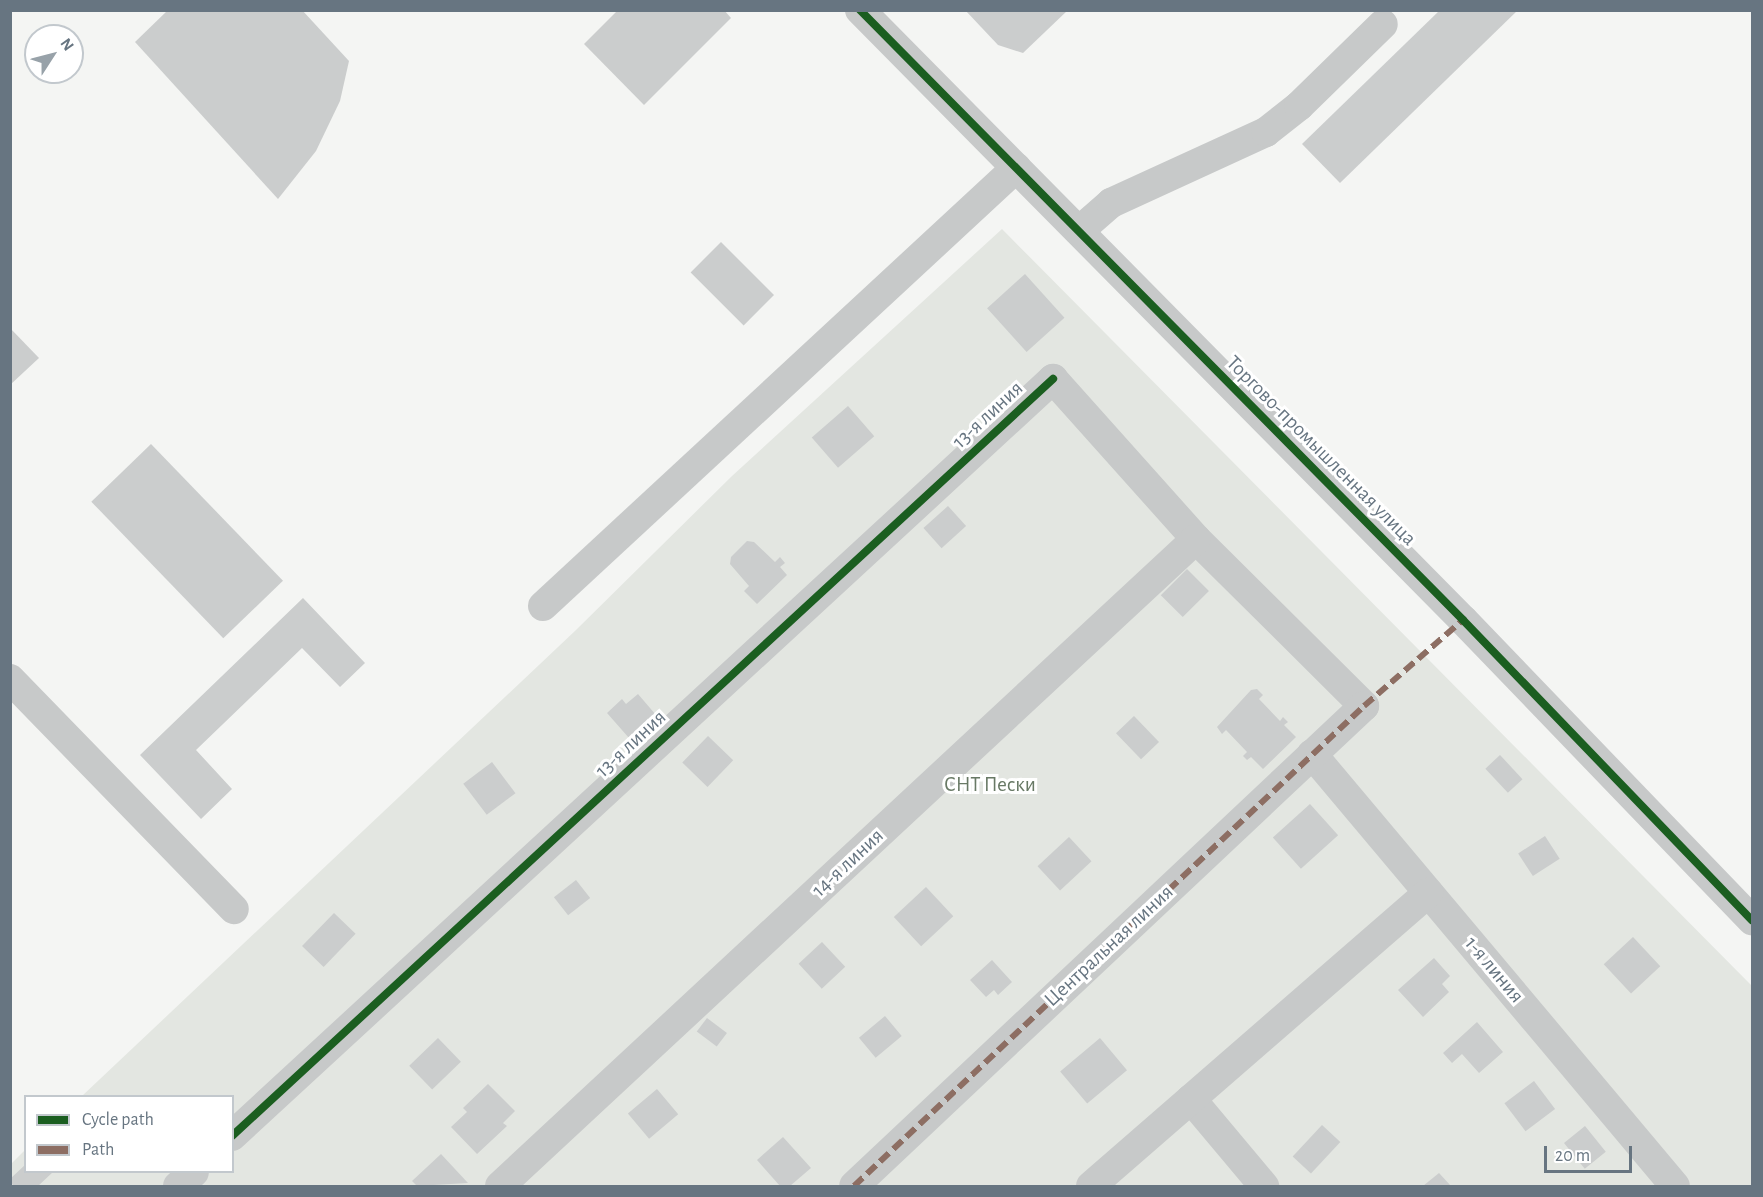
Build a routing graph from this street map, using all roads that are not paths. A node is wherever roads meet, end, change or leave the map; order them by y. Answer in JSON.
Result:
{"nodes":[{"id":1,"x":860,"y":10,"type":"edge"},
{"id":2,"x":1383,"y":24,"type":"dead end"},
{"id":3,"x":1016,"y":168,"type":"junction"},
{"id":4,"x":1079,"y":231,"type":"junction"},
{"id":5,"x":1196,"y":539,"type":"junction"},
{"id":6,"x":543,"y":606,"type":"dead end"},
{"id":7,"x":10,"y":679,"type":"edge"},
{"id":8,"x":1312,"y":754,"type":"junction"},
{"id":9,"x":1428,"y":893,"type":"junction"},
{"id":10,"x":234,"y":909,"type":"dead end"},
{"id":11,"x":1752,"y":920,"type":"edge"},
{"id":12,"x":1191,"y":1099,"type":"junction"},
{"id":13,"x":234,"y":1134,"type":"edge"},
{"id":14,"x":193,"y":1173,"type":"edge"},
{"id":15,"x":178,"y":1186,"type":"edge"},
{"id":16,"x":500,"y":1186,"type":"edge"},
{"id":17,"x":854,"y":1186,"type":"edge"},
{"id":18,"x":1090,"y":1186,"type":"edge"},
{"id":19,"x":1264,"y":1186,"type":"edge"},
{"id":20,"x":1675,"y":1186,"type":"edge"}],
"edges":[{"from":1,"to":3,"type":"street","name":"Торгово-промышленная улица"},
{"from":2,"to":4,"type":"street"},
{"from":3,"to":4,"type":"street","name":"Торгово-промышленная улица"},
{"from":3,"to":6,"type":"street"},
{"from":4,"to":11,"type":"street","name":"Торгово-промышленная улица"},
{"from":5,"to":8,"type":"street","name":"Центральная линия"},
{"from":5,"to":13,"type":"street","name":"13-я линия"},
{"from":5,"to":16,"type":"street","name":"14-я линия"},
{"from":7,"to":10,"type":"street"},
{"from":8,"to":9,"type":"street","name":"1-я линия"},
{"from":8,"to":17,"type":"street","name":"Центральная линия"},
{"from":9,"to":12,"type":"street"},
{"from":9,"to":20,"type":"street","name":"1-я линия"},
{"from":12,"to":18,"type":"street"},
{"from":12,"to":19,"type":"street"},
{"from":14,"to":15,"type":"street"}]}
